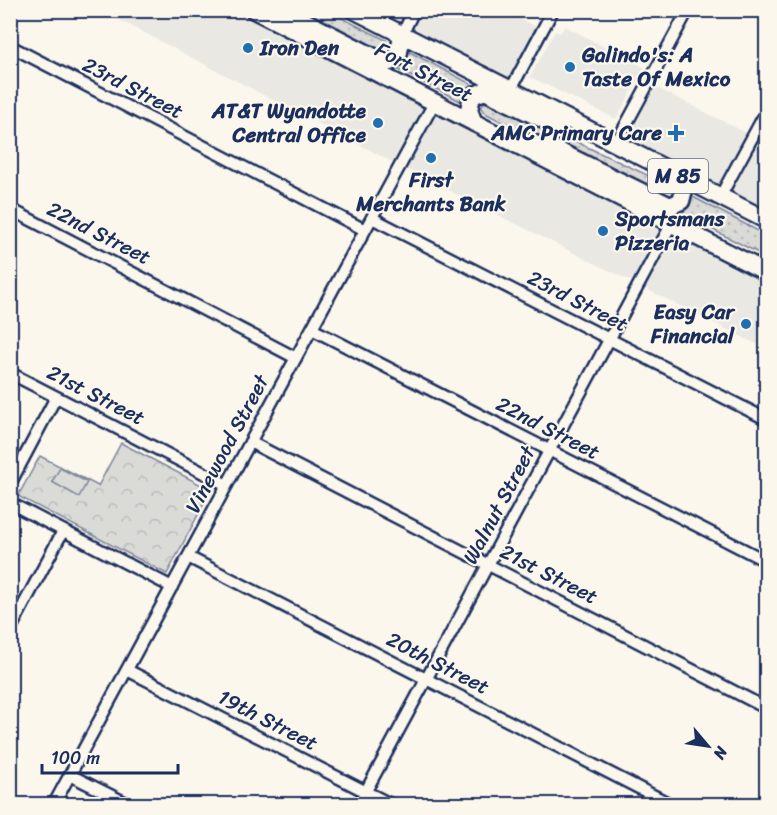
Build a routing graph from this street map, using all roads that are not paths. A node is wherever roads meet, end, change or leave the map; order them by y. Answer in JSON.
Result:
{"nodes":[{"id":1,"x":254,"y":10,"type":"edge"},
{"id":2,"x":283,"y":10,"type":"edge"},
{"id":3,"x":354,"y":10,"type":"edge"},
{"id":4,"x":414,"y":10,"type":"edge"},
{"id":5,"x":553,"y":10,"type":"edge"},
{"id":6,"x":688,"y":10,"type":"edge"},
{"id":7,"x":402,"y":35,"type":"junction"},
{"id":8,"x":10,"y":46,"type":"edge"},
{"id":9,"x":511,"y":89,"type":"junction"},
{"id":10,"x":434,"y":103,"type":"junction"},
{"id":11,"x":766,"y":112,"type":"edge"},
{"id":12,"x":474,"y":123,"type":"junction"},
{"id":13,"x":495,"y":133,"type":"junction"},
{"id":14,"x":616,"y":143,"type":"junction"},
{"id":15,"x":641,"y":156,"type":"junction"},
{"id":16,"x":683,"y":179,"type":"junction"},
{"id":17,"x":720,"y":197,"type":"junction"},
{"id":18,"x":10,"y":209,"type":"edge"},
{"id":19,"x":372,"y":218,"type":"junction"},
{"id":20,"x":766,"y":220,"type":"edge"},
{"id":21,"x":672,"y":223,"type":"junction"},
{"id":22,"x":365,"y":230,"type":"junction"},
{"id":23,"x":766,"y":272,"type":"edge"},
{"id":24,"x":312,"y":329,"type":"junction"},
{"id":25,"x":610,"y":339,"type":"junction"},
{"id":26,"x":296,"y":357,"type":"junction"},
{"id":27,"x":10,"y":373,"type":"edge"},
{"id":28,"x":56,"y":397,"type":"junction"},
{"id":29,"x":766,"y":419,"type":"edge"},
{"id":30,"x":250,"y":442,"type":"junction"},
{"id":31,"x":550,"y":451,"type":"junction"},
{"id":32,"x":10,"y":484,"type":"edge"},
{"id":33,"x":227,"y":485,"type":"junction"},
{"id":34,"x":10,"y":503,"type":"edge"},
{"id":35,"x":63,"y":531,"type":"junction"},
{"id":36,"x":188,"y":557,"type":"junction"},
{"id":37,"x":766,"y":561,"type":"edge"},
{"id":38,"x":489,"y":565,"type":"junction"},
{"id":39,"x":172,"y":587,"type":"junction"},
{"id":40,"x":10,"y":630,"type":"edge"},
{"id":41,"x":127,"y":670,"type":"junction"},
{"id":42,"x":427,"y":679,"type":"junction"},
{"id":43,"x":766,"y":708,"type":"edge"},
{"id":44,"x":70,"y":775,"type":"junction"},
{"id":45,"x":366,"y":792,"type":"junction"},
{"id":46,"x":54,"y":804,"type":"edge"},
{"id":47,"x":128,"y":804,"type":"edge"},
{"id":48,"x":359,"y":804,"type":"edge"},
{"id":49,"x":390,"y":804,"type":"edge"},
{"id":50,"x":670,"y":804,"type":"edge"}],
"edges":[{"from":1,"to":10,"type":"main road","name":"Fort Street","number":"M 85"},
{"from":2,"to":7,"type":"main road"},
{"from":3,"to":7,"type":"main road","name":"Fort Street","number":"M 85"},
{"from":4,"to":7,"type":"street"},
{"from":5,"to":9,"type":"street"},
{"from":6,"to":14,"type":"street"},
{"from":7,"to":9,"type":"main road","name":"Fort Street","number":"M 85"},
{"from":8,"to":22,"type":"street","name":"23rd Street"},
{"from":9,"to":14,"type":"main road","name":"Fort Street","number":"M 85"},
{"from":10,"to":12,"type":"main road","name":"Fort Street","number":"M 85"},
{"from":10,"to":19,"type":"street","name":"Vinewood Street"},
{"from":11,"to":17,"type":"street"},
{"from":12,"to":13,"type":"main road","name":"Fort Street","number":"M 85"},
{"from":12,"to":15,"type":"main road"},
{"from":13,"to":16,"type":"main road"},
{"from":13,"to":21,"type":"main road","name":"Fort Street","number":"M 85"},
{"from":14,"to":15,"type":"main road","name":"Fort Street","number":"M 85"},
{"from":15,"to":16,"type":"main road","name":"Fort Street","number":"M 85"},
{"from":16,"to":17,"type":"main road","name":"Fort Street","number":"M 85"},
{"from":17,"to":20,"type":"main road","name":"Fort Street","number":"M 85"},
{"from":18,"to":26,"type":"street","name":"22nd Street"},
{"from":19,"to":22,"type":"street","name":"Vinewood Street"},
{"from":19,"to":25,"type":"street","name":"23rd Street"},
{"from":21,"to":23,"type":"main road","name":"Fort Street","number":"M 85"},
{"from":21,"to":25,"type":"street","name":"Walnut Street"},
{"from":22,"to":24,"type":"street","name":"Vinewood Street"},
{"from":24,"to":26,"type":"street","name":"Vinewood Street"},
{"from":24,"to":31,"type":"street","name":"22nd Street"},
{"from":25,"to":29,"type":"street","name":"23rd Street"},
{"from":25,"to":31,"type":"street","name":"Walnut Street"},
{"from":26,"to":30,"type":"street","name":"Vinewood Street"},
{"from":27,"to":28,"type":"street","name":"21st Street"},
{"from":28,"to":32,"type":"street"},
{"from":28,"to":33,"type":"street","name":"21st Street"},
{"from":30,"to":33,"type":"street","name":"Vinewood Street"},
{"from":30,"to":38,"type":"street","name":"21st Street"},
{"from":31,"to":37,"type":"street","name":"22nd Street"},
{"from":31,"to":38,"type":"street","name":"Walnut Street"},
{"from":33,"to":36,"type":"street","name":"Vinewood Street"},
{"from":34,"to":35,"type":"street"},
{"from":35,"to":39,"type":"street"},
{"from":35,"to":40,"type":"street"},
{"from":36,"to":39,"type":"street","name":"Vinewood Street"},
{"from":36,"to":42,"type":"street","name":"20th Street"},
{"from":38,"to":42,"type":"street","name":"Walnut Street"},
{"from":38,"to":43,"type":"street","name":"21st Street"},
{"from":39,"to":41,"type":"street","name":"Vinewood Street"},
{"from":41,"to":44,"type":"street","name":"Vinewood Street"},
{"from":41,"to":45,"type":"street","name":"19th Street"},
{"from":42,"to":45,"type":"street","name":"Walnut Street"},
{"from":42,"to":50,"type":"street","name":"20th Street"},
{"from":44,"to":46,"type":"street","name":"Vinewood Street"},
{"from":44,"to":47,"type":"street"},
{"from":45,"to":48,"type":"street","name":"Walnut Street"},
{"from":45,"to":49,"type":"street","name":"19th Street"}]}
